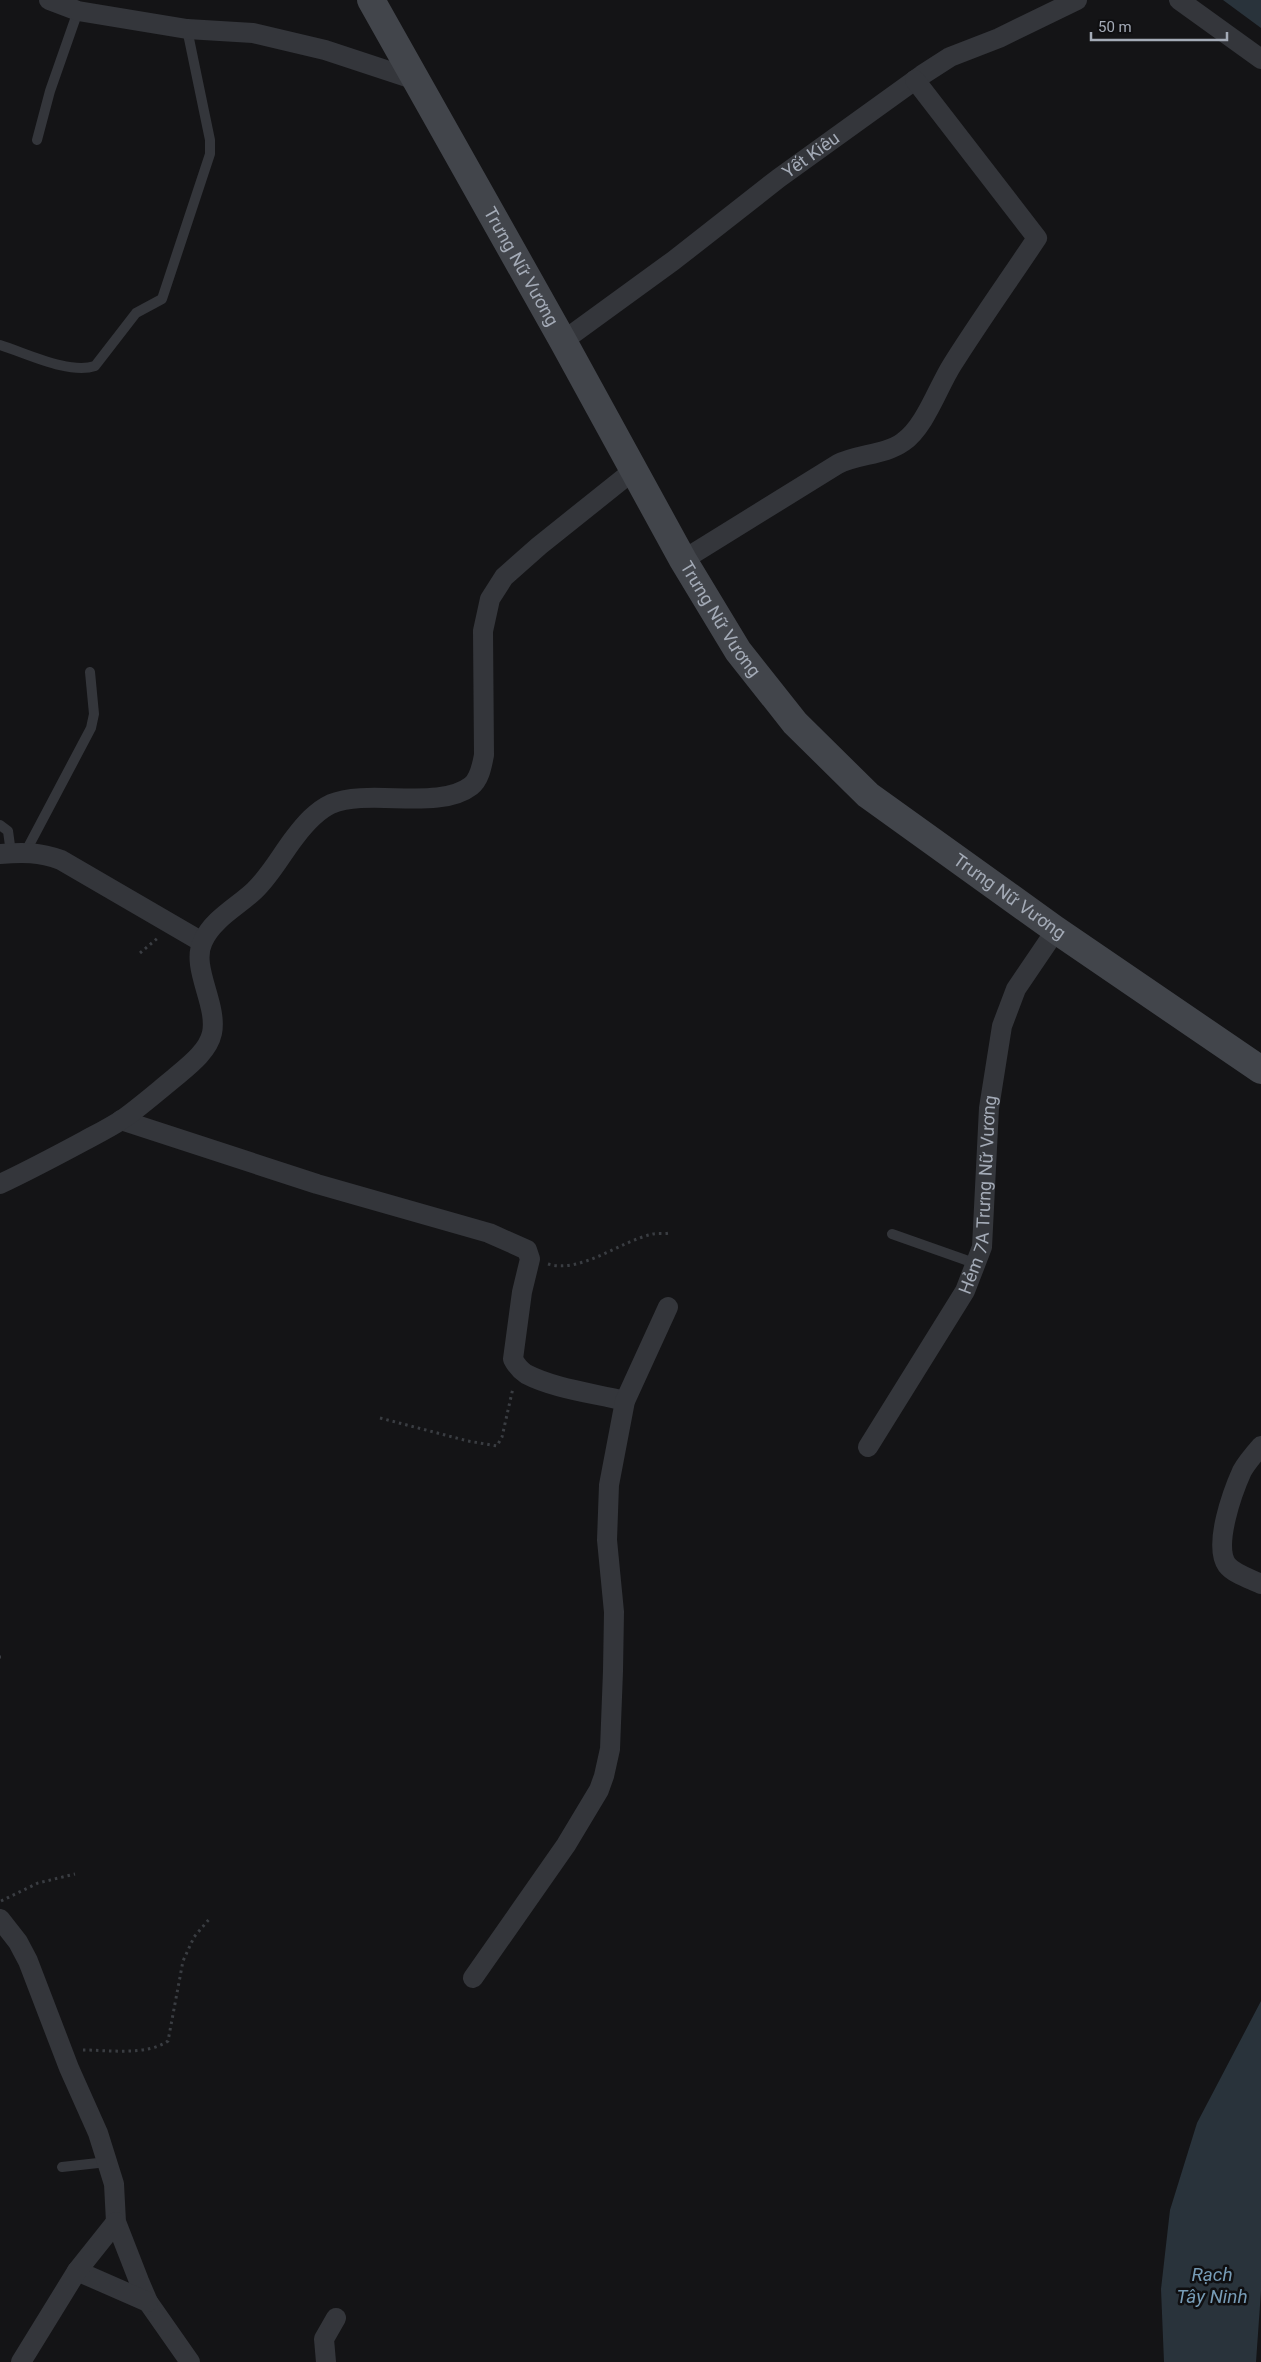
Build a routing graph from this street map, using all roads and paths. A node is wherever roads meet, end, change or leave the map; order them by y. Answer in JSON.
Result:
{"nodes":[{"id":1,"x":48,"y":0,"type":"edge"},
{"id":2,"x":371,"y":0,"type":"edge"},
{"id":3,"x":1077,"y":0,"type":"edge"},
{"id":4,"x":1179,"y":0,"type":"edge"},
{"id":5,"x":78,"y":11,"type":"junction"},
{"id":6,"x":187,"y":29,"type":"junction"},
{"id":7,"x":1261,"y":59,"type":"edge"},
{"id":8,"x":416,"y":80,"type":"junction"},
{"id":9,"x":915,"y":80,"type":"junction"},
{"id":10,"x":37,"y":140,"type":"dead end"},
{"id":11,"x":564,"y":341,"type":"junction"},
{"id":12,"x":0,"y":345,"type":"edge"},
{"id":13,"x":634,"y":470,"type":"junction"},
{"id":14,"x":682,"y":560,"type":"junction"},
{"id":15,"x":90,"y":672,"type":"dead end"},
{"id":16,"x":0,"y":825,"type":"edge"},
{"id":17,"x":12,"y":853,"type":"edge"},
{"id":18,"x":1056,"y":930,"type":"junction"},
{"id":19,"x":202,"y":942,"type":"junction"},
{"id":20,"x":1261,"y":1070,"type":"edge"},
{"id":21,"x":121,"y":1120,"type":"junction"},
{"id":22,"x":0,"y":1184,"type":"edge"},
{"id":23,"x":669,"y":1233,"type":"dead end"},
{"id":24,"x":892,"y":1234,"type":"dead end"},
{"id":25,"x":530,"y":1259,"type":"junction"},
{"id":26,"x":977,"y":1264,"type":"junction"},
{"id":27,"x":668,"y":1307,"type":"dead end"},
{"id":28,"x":518,"y":1368,"type":"junction"},
{"id":29,"x":625,"y":1401,"type":"junction"},
{"id":30,"x":380,"y":1418,"type":"dead end"},
{"id":31,"x":1261,"y":1446,"type":"edge"},
{"id":32,"x":868,"y":1447,"type":"dead end"},
{"id":33,"x":1261,"y":1584,"type":"edge"},
{"id":34,"x":75,"y":1874,"type":"dead end"},
{"id":35,"x":0,"y":1901,"type":"edge"},
{"id":36,"x":211,"y":1917,"type":"dead end"},
{"id":37,"x":0,"y":1920,"type":"edge"},
{"id":38,"x":472,"y":1978,"type":"dead end"},
{"id":39,"x":62,"y":2050,"type":"junction"},
{"id":40,"x":107,"y":2162,"type":"junction"},
{"id":41,"x":62,"y":2167,"type":"dead end"},
{"id":42,"x":116,"y":2222,"type":"junction"},
{"id":43,"x":77,"y":2271,"type":"junction"},
{"id":44,"x":148,"y":2302,"type":"junction"},
{"id":45,"x":336,"y":2318,"type":"dead end"},
{"id":46,"x":21,"y":2362,"type":"edge"},
{"id":47,"x":190,"y":2362,"type":"edge"},
{"id":48,"x":326,"y":2362,"type":"edge"}],
"edges":[{"from":1,"to":5,"type":"street"},
{"from":2,"to":8,"type":"main road","name":"Trưng Nữ Vương"},
{"from":3,"to":9,"type":"street","name":"Yết Kiêu"},
{"from":4,"to":7,"type":"street"},
{"from":5,"to":6,"type":"street"},
{"from":5,"to":10,"type":"lane"},
{"from":6,"to":8,"type":"street"},
{"from":6,"to":12,"type":"lane"},
{"from":8,"to":11,"type":"main road","name":"Trưng Nữ Vương"},
{"from":9,"to":11,"type":"street","name":"Yết Kiêu"},
{"from":9,"to":14,"type":"street"},
{"from":11,"to":13,"type":"main road","name":"Trưng Nữ Vương"},
{"from":13,"to":14,"type":"main road","name":"Trưng Nữ Vương"},
{"from":13,"to":19,"type":"street"},
{"from":14,"to":18,"type":"main road","name":"Trưng Nữ Vương"},
{"from":15,"to":17,"type":"lane"},
{"from":16,"to":17,"type":"lane"},
{"from":17,"to":19,"type":"street"},
{"from":18,"to":20,"type":"main road","name":"Trưng Nữ Vương"},
{"from":18,"to":26,"type":"street","name":"Hẻm 7A Trưng Nữ Vương"},
{"from":19,"to":21,"type":"street"},
{"from":21,"to":22,"type":"street"},
{"from":21,"to":25,"type":"street"},
{"from":23,"to":25,"type":"path"},
{"from":24,"to":26,"type":"lane"},
{"from":25,"to":28,"type":"street"},
{"from":26,"to":32,"type":"street","name":"Hẻm 7A Trưng Nữ Vương"},
{"from":27,"to":29,"type":"street"},
{"from":28,"to":29,"type":"street"},
{"from":28,"to":30,"type":"path"},
{"from":29,"to":38,"type":"street"},
{"from":31,"to":33,"type":"street"},
{"from":34,"to":35,"type":"path"},
{"from":36,"to":39,"type":"path"},
{"from":37,"to":39,"type":"street"},
{"from":39,"to":40,"type":"street"},
{"from":40,"to":41,"type":"lane"},
{"from":40,"to":42,"type":"street"},
{"from":42,"to":43,"type":"street"},
{"from":42,"to":44,"type":"street"},
{"from":43,"to":44,"type":"street"},
{"from":43,"to":46,"type":"street"},
{"from":44,"to":47,"type":"street"},
{"from":45,"to":48,"type":"street"}]}
